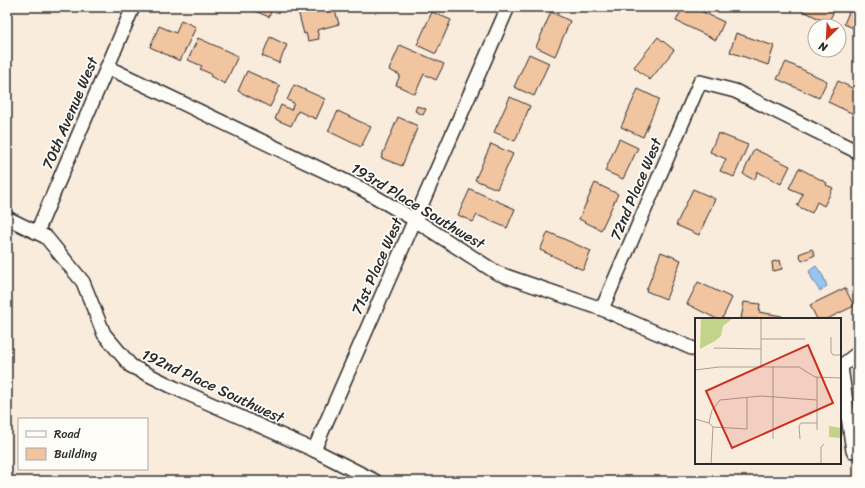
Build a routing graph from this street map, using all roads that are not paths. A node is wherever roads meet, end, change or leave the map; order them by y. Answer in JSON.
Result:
{"nodes":[{"id":1,"x":133,"y":7,"type":"edge"},
{"id":2,"x":508,"y":7,"type":"edge"},
{"id":3,"x":107,"y":67,"type":"junction"},
{"id":4,"x":858,"y":152,"type":"edge"},
{"id":5,"x":7,"y":218,"type":"edge"},
{"id":6,"x":415,"y":220,"type":"junction"},
{"id":7,"x":37,"y":232,"type":"junction"},
{"id":8,"x":602,"y":309,"type":"junction"},
{"id":9,"x":695,"y":350,"type":"edge"},
{"id":10,"x":858,"y":353,"type":"edge"},
{"id":11,"x":841,"y":366,"type":"edge"},
{"id":12,"x":841,"y":374,"type":"edge"},
{"id":13,"x":314,"y":450,"type":"junction"},
{"id":14,"x":852,"y":451,"type":"dead end"},
{"id":15,"x":375,"y":481,"type":"edge"}],
"edges":[{"from":1,"to":3,"type":"street","name":"70th Avenue West"},
{"from":2,"to":6,"type":"street","name":"71st Place West"},
{"from":3,"to":6,"type":"street","name":"193rd Place Southwest"},
{"from":3,"to":7,"type":"street","name":"70th Avenue West"},
{"from":4,"to":8,"type":"street","name":"72nd Place West"},
{"from":5,"to":7,"type":"street","name":"192nd Place Southwest"},
{"from":6,"to":8,"type":"street","name":"193rd Place Southwest"},
{"from":6,"to":13,"type":"street","name":"71st Place West"},
{"from":7,"to":13,"type":"street","name":"192nd Place Southwest"},
{"from":8,"to":9,"type":"street","name":"193rd Place Southwest"},
{"from":10,"to":11,"type":"street"},
{"from":12,"to":14,"type":"street"},
{"from":13,"to":15,"type":"street","name":"192nd Place Southwest"}]}
